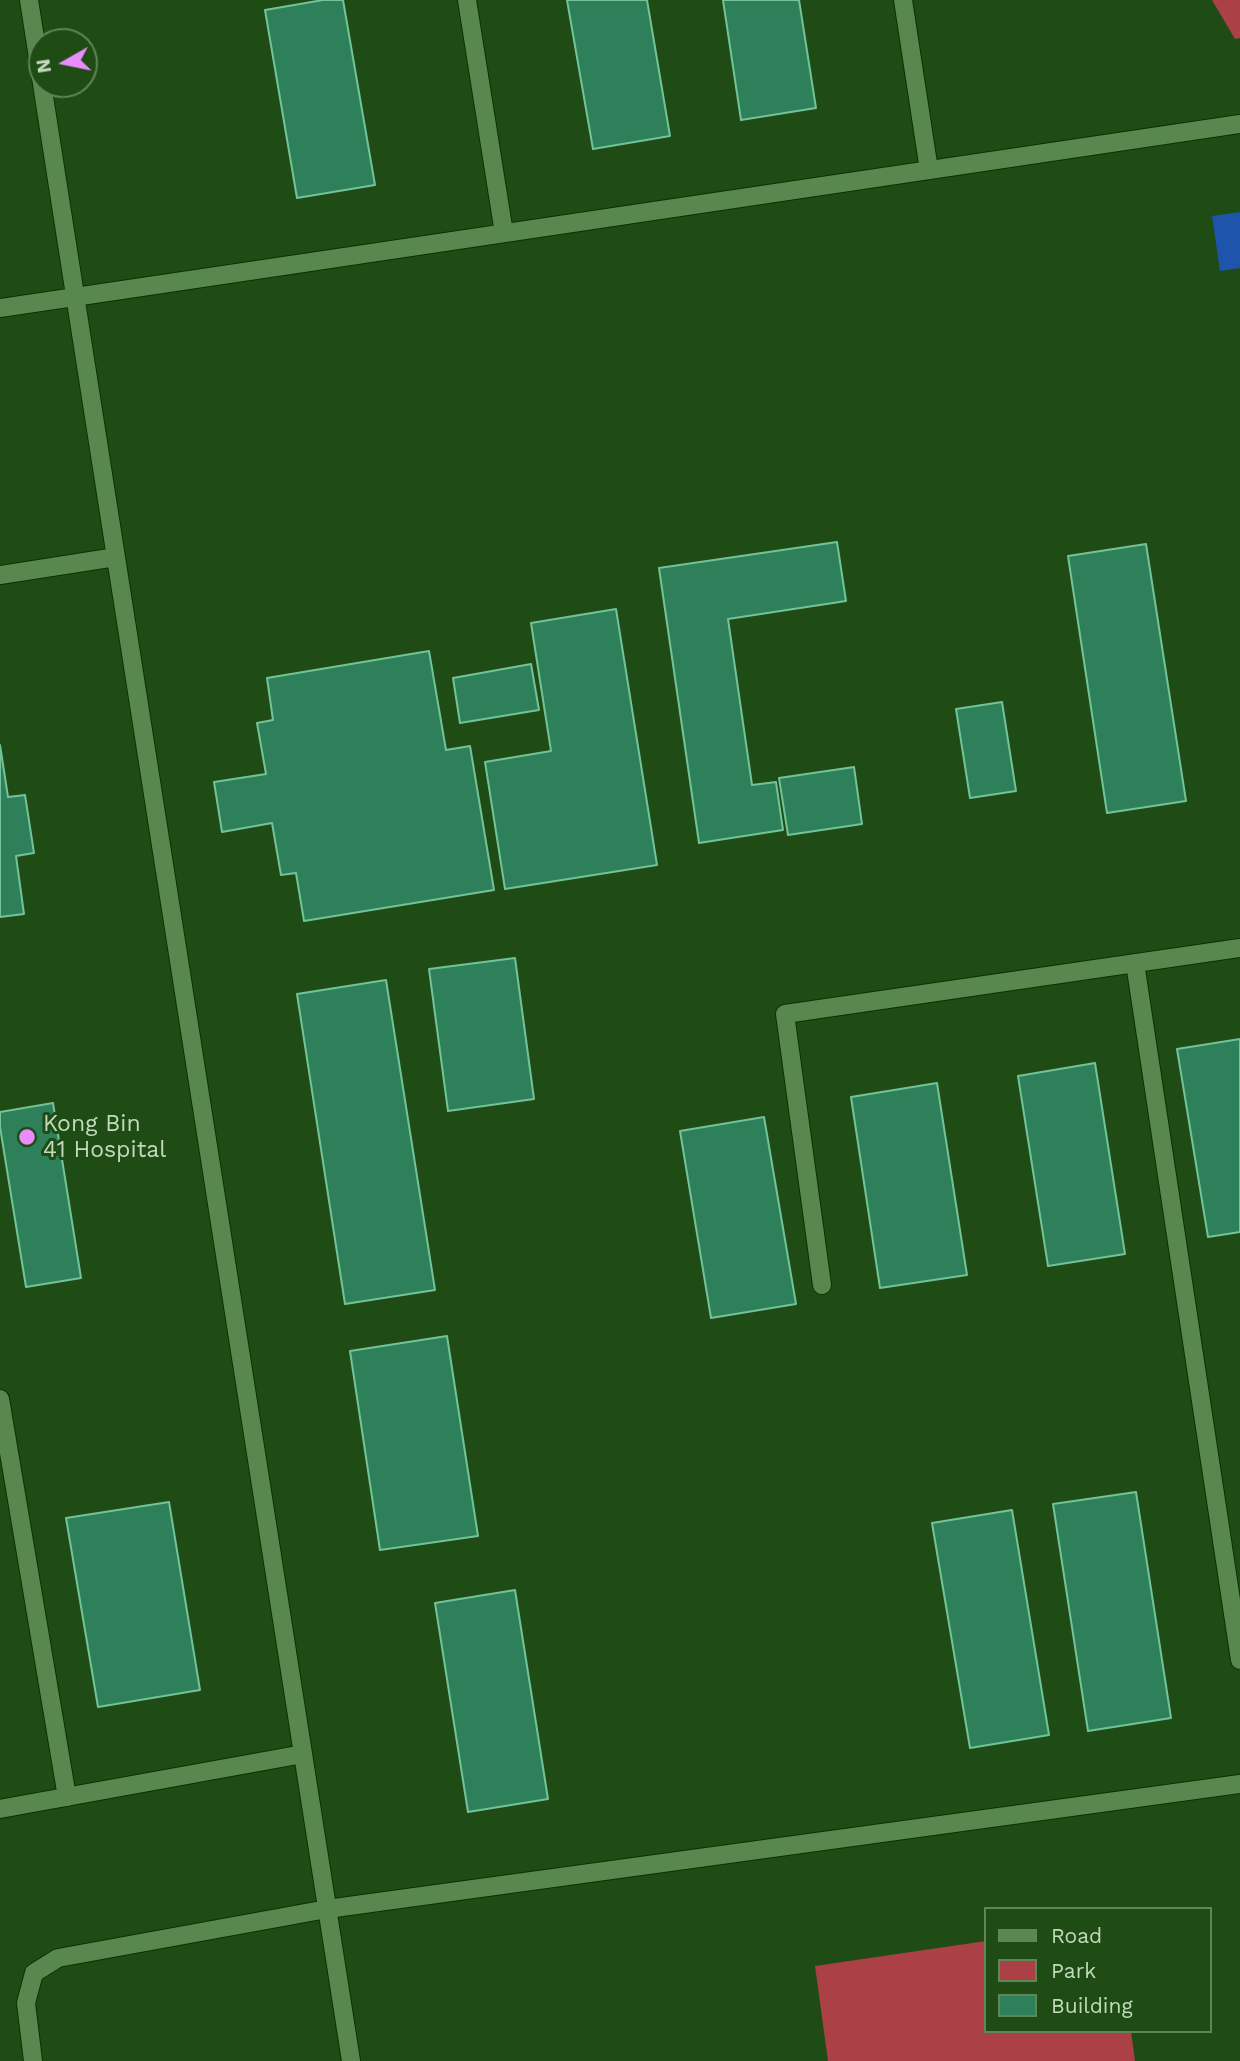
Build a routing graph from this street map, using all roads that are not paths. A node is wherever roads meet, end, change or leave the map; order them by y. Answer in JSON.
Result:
{"nodes":[{"id":1,"x":29,"y":0,"type":"edge"},
{"id":2,"x":467,"y":0,"type":"edge"},
{"id":3,"x":903,"y":0,"type":"edge"},
{"id":4,"x":33,"y":28,"type":"edge"},
{"id":5,"x":44,"y":98,"type":"edge"},
{"id":6,"x":1240,"y":124,"type":"edge"},
{"id":7,"x":929,"y":170,"type":"junction"},
{"id":8,"x":504,"y":233,"type":"junction"},
{"id":9,"x":75,"y":296,"type":"junction"},
{"id":10,"x":0,"y":308,"type":"edge"},
{"id":11,"x":116,"y":557,"type":"junction"},
{"id":12,"x":0,"y":575,"type":"edge"},
{"id":13,"x":1240,"y":948,"type":"edge"},
{"id":14,"x":1135,"y":964,"type":"junction"},
{"id":15,"x":822,"y":1285,"type":"dead end"},
{"id":16,"x":0,"y":1399,"type":"edge"},
{"id":17,"x":1240,"y":1660,"type":"edge"},
{"id":18,"x":303,"y":1754,"type":"junction"},
{"id":19,"x":1240,"y":1784,"type":"edge"},
{"id":20,"x":67,"y":1797,"type":"junction"},
{"id":21,"x":0,"y":1809,"type":"edge"},
{"id":22,"x":327,"y":1909,"type":"junction"},
{"id":23,"x":33,"y":2061,"type":"edge"},
{"id":24,"x":351,"y":2061,"type":"edge"}],
"edges":[{"from":1,"to":4,"type":"lane"},
{"from":2,"to":8,"type":"lane"},
{"from":3,"to":7,"type":"lane"},
{"from":5,"to":9,"type":"lane"},
{"from":6,"to":7,"type":"lane"},
{"from":7,"to":8,"type":"lane"},
{"from":8,"to":9,"type":"lane"},
{"from":9,"to":10,"type":"lane"},
{"from":9,"to":11,"type":"lane"},
{"from":11,"to":12,"type":"lane"},
{"from":11,"to":18,"type":"lane"},
{"from":13,"to":14,"type":"lane"},
{"from":14,"to":15,"type":"lane"},
{"from":14,"to":17,"type":"lane"},
{"from":16,"to":20,"type":"lane"},
{"from":18,"to":20,"type":"lane"},
{"from":18,"to":22,"type":"lane"},
{"from":19,"to":22,"type":"lane"},
{"from":20,"to":21,"type":"lane"},
{"from":22,"to":23,"type":"lane"},
{"from":22,"to":24,"type":"lane"}]}
